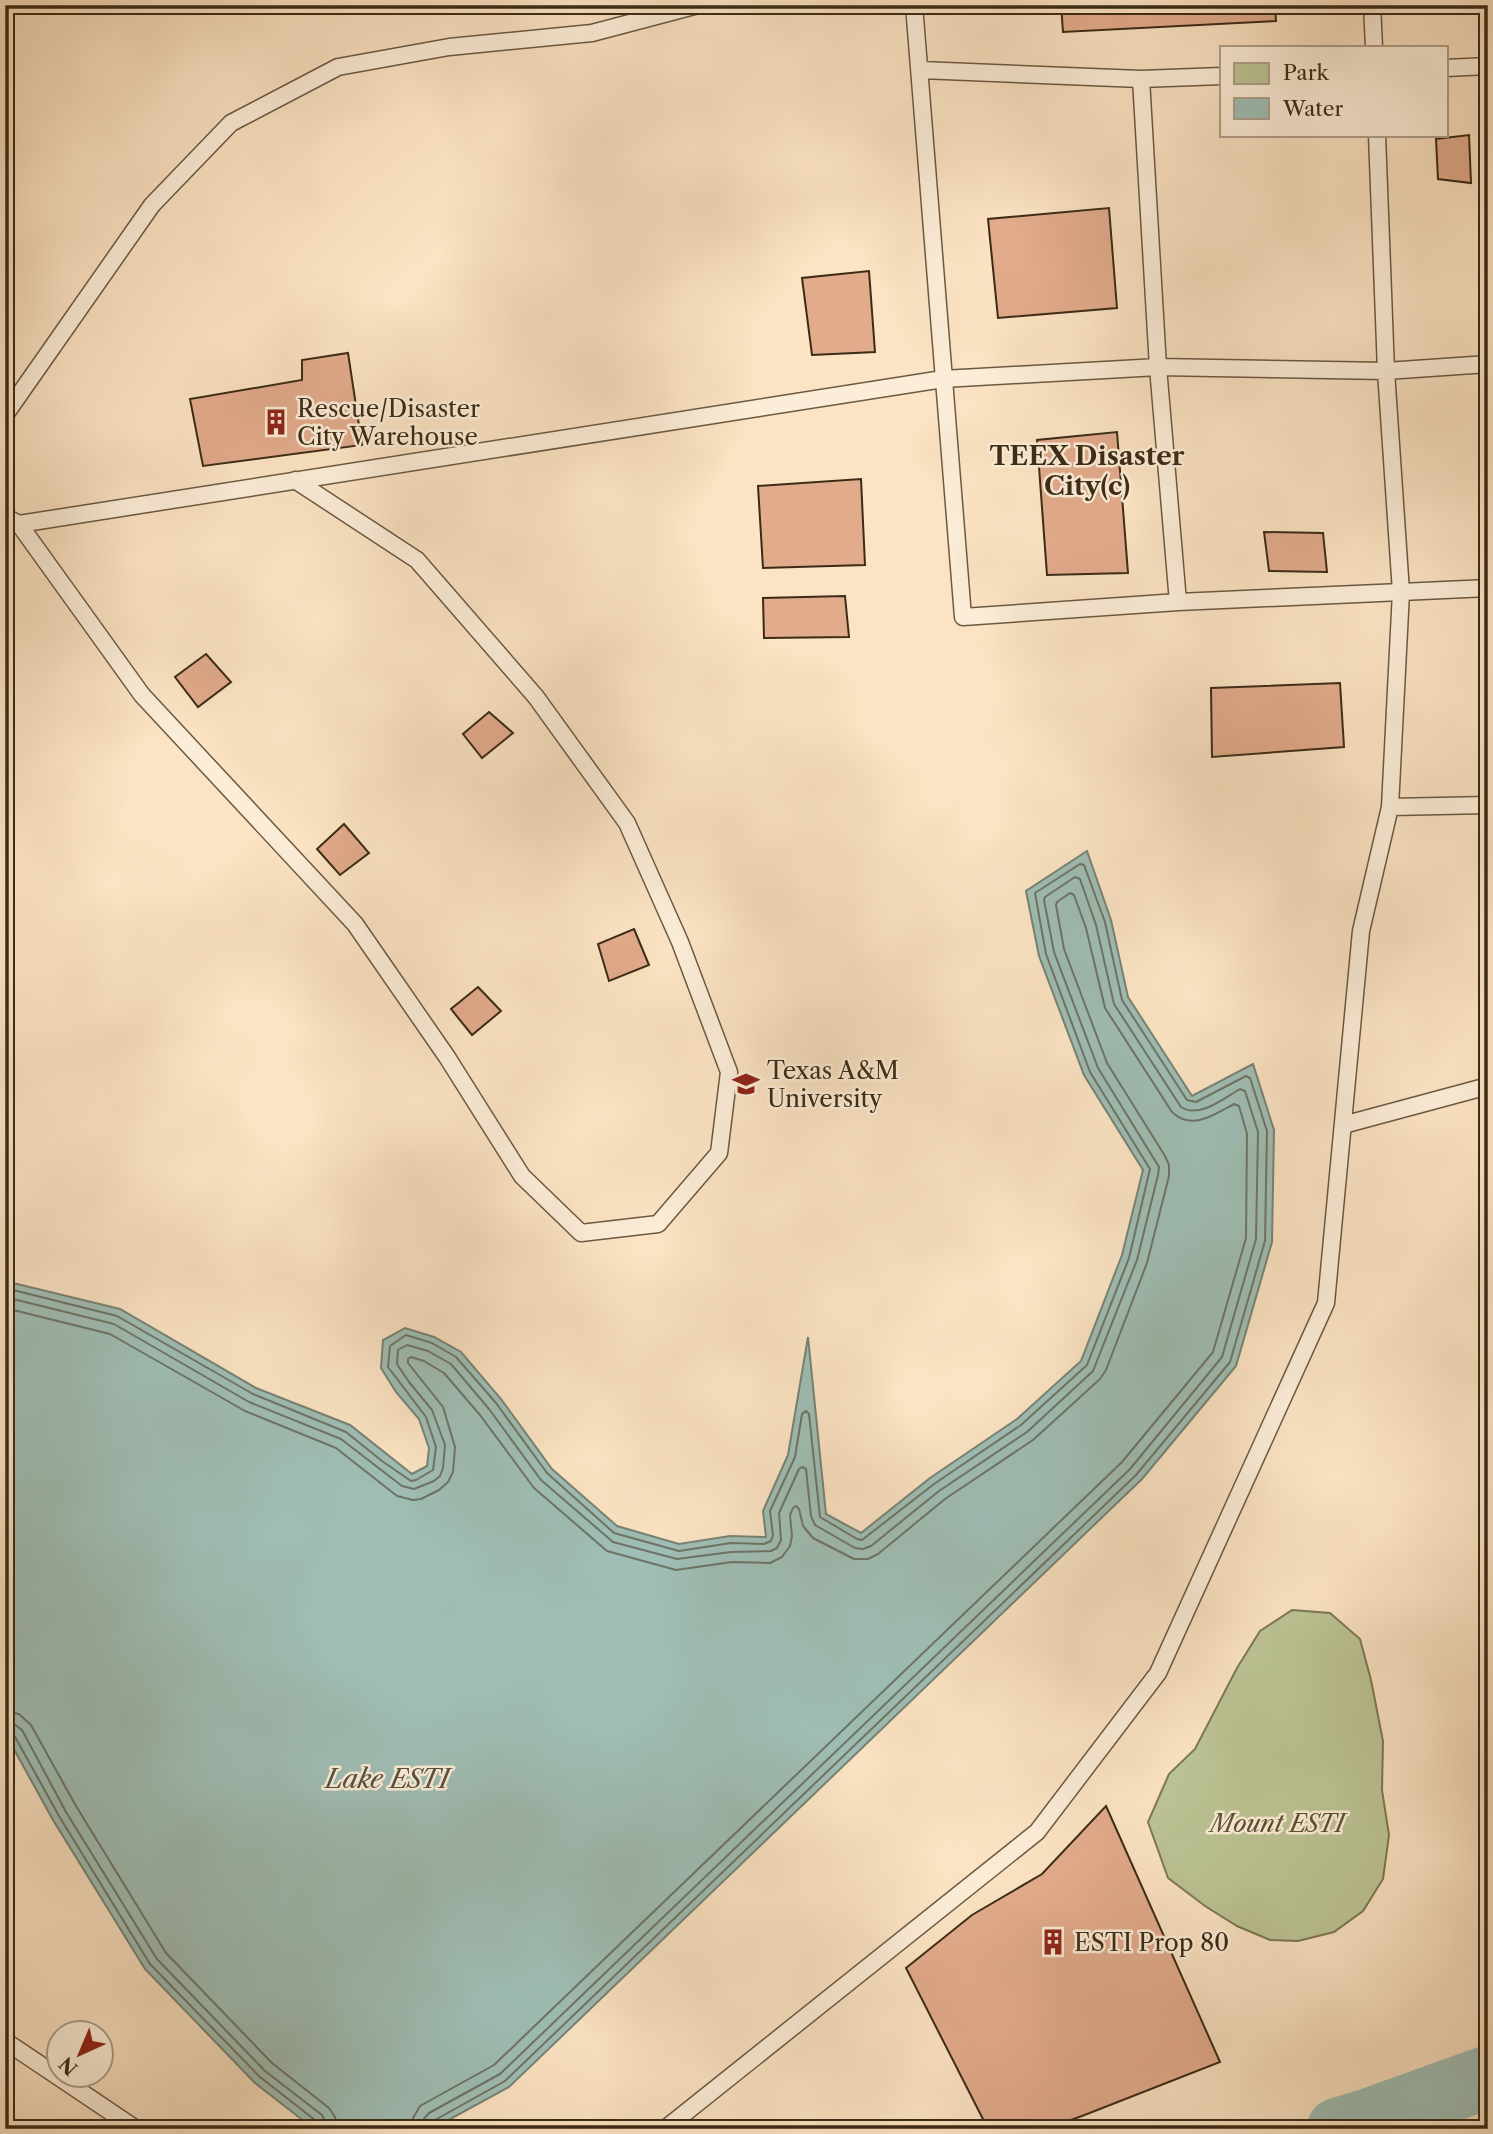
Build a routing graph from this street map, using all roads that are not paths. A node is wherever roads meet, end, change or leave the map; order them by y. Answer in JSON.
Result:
{"nodes":[{"id":1,"x":698,"y":5,"type":"edge"},
{"id":2,"x":914,"y":5,"type":"edge"},
{"id":3,"x":1372,"y":5,"type":"edge"},
{"id":4,"x":1374,"y":46,"type":"edge"},
{"id":5,"x":1488,"y":66,"type":"edge"},
{"id":6,"x":1448,"y":68,"type":"edge"},
{"id":7,"x":921,"y":70,"type":"junction"},
{"id":8,"x":1220,"y":76,"type":"edge"},
{"id":9,"x":1141,"y":79,"type":"junction"},
{"id":10,"x":1377,"y":136,"type":"edge"},
{"id":11,"x":1488,"y":364,"type":"edge"},
{"id":12,"x":1158,"y":367,"type":"junction"},
{"id":13,"x":1386,"y":371,"type":"junction"},
{"id":14,"x":943,"y":379,"type":"junction"},
{"id":15,"x":5,"y":415,"type":"edge"},
{"id":16,"x":295,"y":480,"type":"junction"},
{"id":17,"x":12,"y":520,"type":"edge"},
{"id":18,"x":1488,"y":588,"type":"edge"},
{"id":19,"x":1401,"y":593,"type":"junction"},
{"id":20,"x":1178,"y":602,"type":"junction"},
{"id":21,"x":1488,"y":805,"type":"edge"},
{"id":22,"x":1390,"y":807,"type":"junction"},
{"id":23,"x":1488,"y":1086,"type":"edge"},
{"id":24,"x":1343,"y":1125,"type":"junction"},
{"id":25,"x":5,"y":2040,"type":"edge"},
{"id":26,"x":136,"y":2129,"type":"edge"},
{"id":27,"x":665,"y":2129,"type":"edge"}],
"edges":[{"from":1,"to":15,"type":"lane"},
{"from":2,"to":7,"type":"lane"},
{"from":3,"to":4,"type":"lane"},
{"from":5,"to":6,"type":"lane"},
{"from":7,"to":9,"type":"lane"},
{"from":7,"to":14,"type":"lane"},
{"from":8,"to":9,"type":"lane"},
{"from":9,"to":12,"type":"lane"},
{"from":10,"to":13,"type":"lane"},
{"from":11,"to":13,"type":"lane"},
{"from":12,"to":13,"type":"lane"},
{"from":12,"to":14,"type":"lane"},
{"from":12,"to":20,"type":"lane"},
{"from":13,"to":19,"type":"lane"},
{"from":14,"to":16,"type":"lane"},
{"from":14,"to":20,"type":"lane"},
{"from":16,"to":17,"type":"lane"},
{"from":16,"to":17,"type":"lane"},
{"from":18,"to":19,"type":"lane"},
{"from":19,"to":20,"type":"lane"},
{"from":19,"to":22,"type":"lane"},
{"from":21,"to":22,"type":"lane"},
{"from":22,"to":24,"type":"lane"},
{"from":23,"to":24,"type":"lane"},
{"from":24,"to":27,"type":"lane"},
{"from":25,"to":26,"type":"lane"}]}
